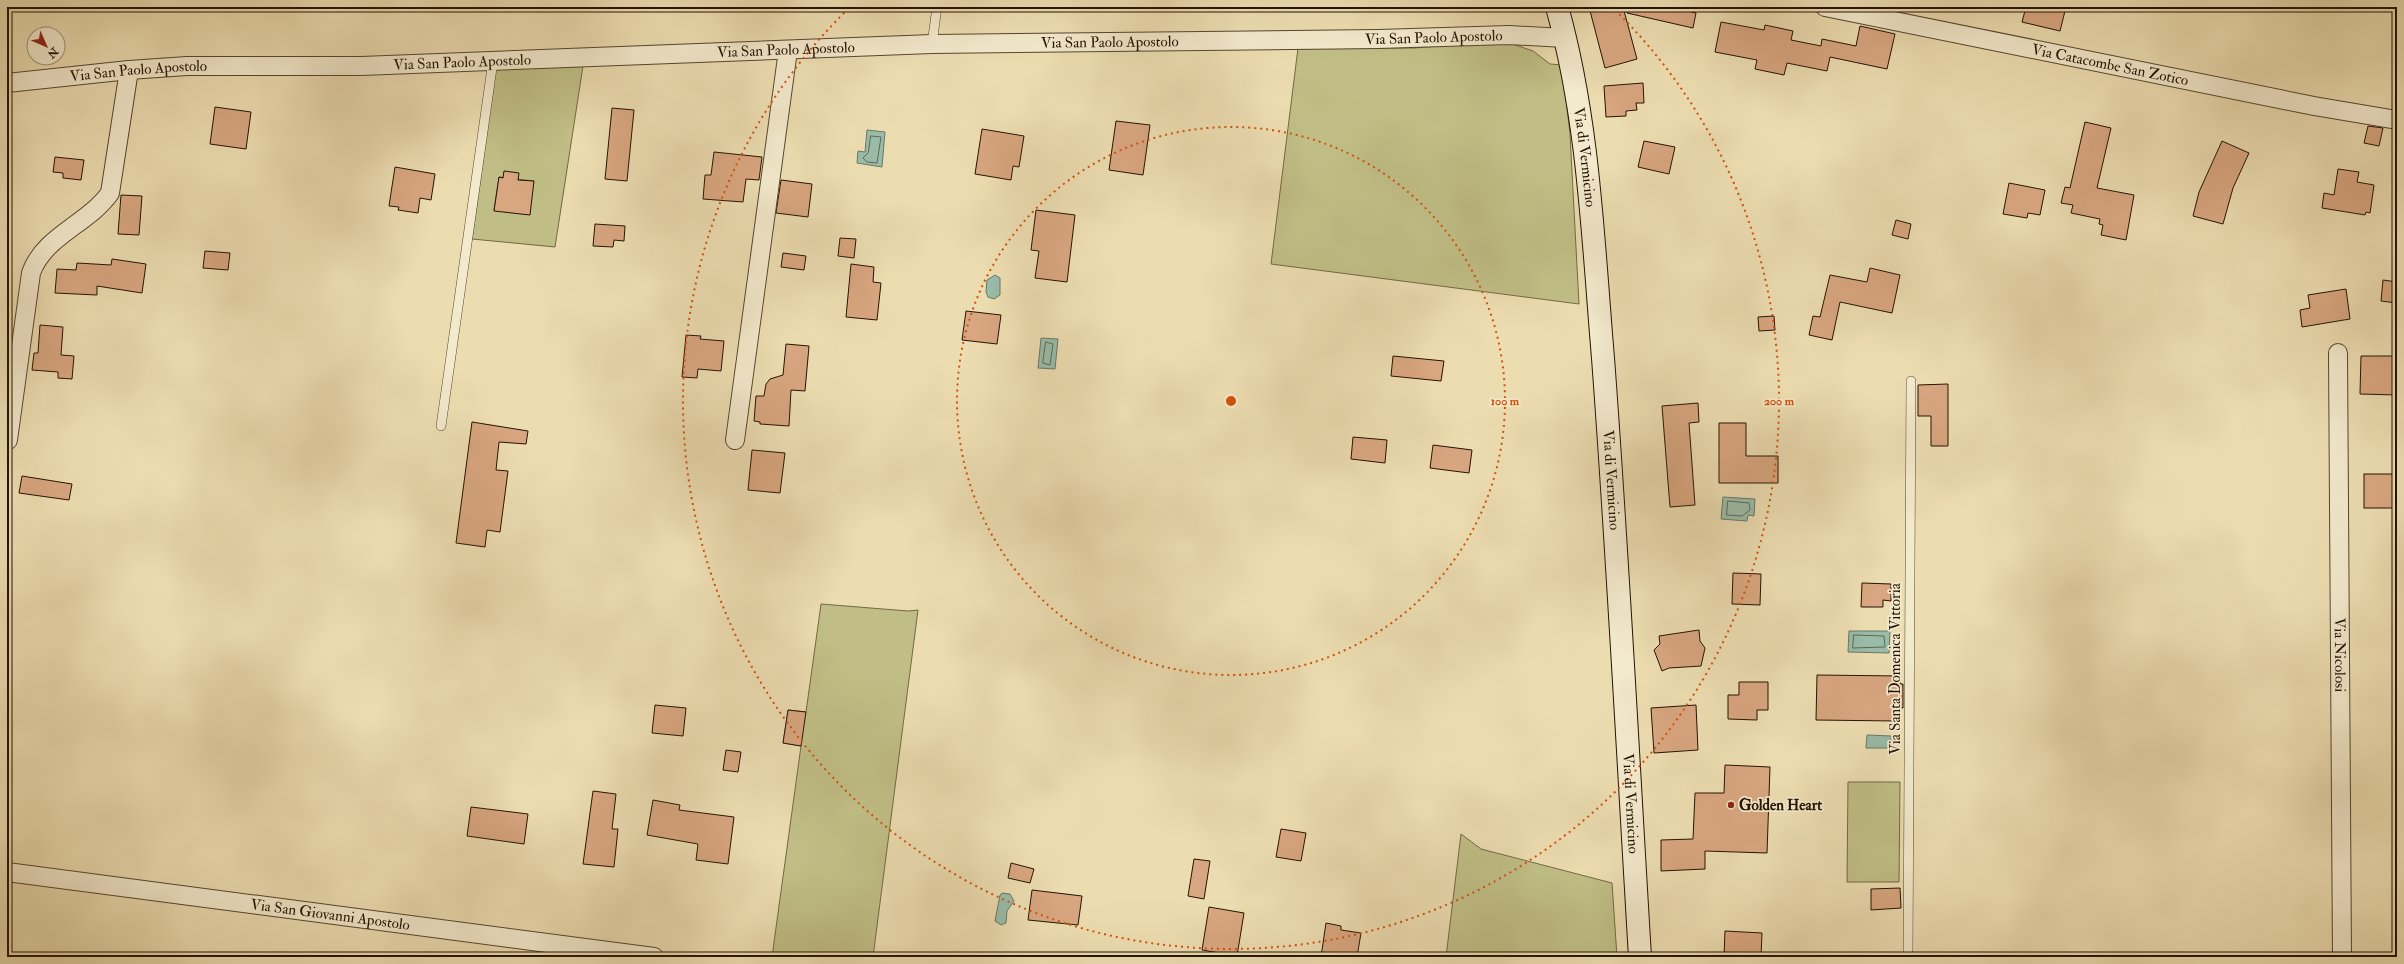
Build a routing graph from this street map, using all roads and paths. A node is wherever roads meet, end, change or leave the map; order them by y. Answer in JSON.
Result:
{"nodes":[{"id":1,"x":937,"y":7,"type":"edge"},
{"id":2,"x":1557,"y":7,"type":"edge"},
{"id":3,"x":1825,"y":7,"type":"edge"},
{"id":4,"x":1566,"y":38,"type":"junction"},
{"id":5,"x":932,"y":44,"type":"junction"},
{"id":6,"x":788,"y":50,"type":"junction"},
{"id":7,"x":492,"y":61,"type":"junction"},
{"id":8,"x":129,"y":70,"type":"junction"},
{"id":9,"x":7,"y":83,"type":"edge"},
{"id":10,"x":2397,"y":120,"type":"edge"},
{"id":11,"x":2338,"y":354,"type":"dead end"},
{"id":12,"x":1911,"y":381,"type":"dead end"},
{"id":13,"x":441,"y":426,"type":"dead end"},
{"id":14,"x":8,"y":440,"type":"dead end"},
{"id":15,"x":735,"y":440,"type":"dead end"},
{"id":16,"x":7,"y":872,"type":"edge"},
{"id":17,"x":654,"y":957,"type":"edge"},
{"id":18,"x":1640,"y":957,"type":"edge"},
{"id":19,"x":1908,"y":957,"type":"edge"},
{"id":20,"x":2342,"y":957,"type":"edge"}],
"edges":[{"from":1,"to":5,"type":"lane"},
{"from":2,"to":4,"type":"main road","name":"Via di Vermicino"},
{"from":3,"to":10,"type":"street","name":"Via Catacombe San Zotico"},
{"from":4,"to":5,"type":"street","name":"Via San Paolo Apostolo"},
{"from":4,"to":18,"type":"main road","name":"Via di Vermicino"},
{"from":5,"to":6,"type":"street","name":"Via San Paolo Apostolo"},
{"from":6,"to":7,"type":"street","name":"Via San Paolo Apostolo"},
{"from":6,"to":15,"type":"street"},
{"from":7,"to":8,"type":"street","name":"Via San Paolo Apostolo"},
{"from":7,"to":13,"type":"lane"},
{"from":8,"to":9,"type":"street","name":"Via San Paolo Apostolo"},
{"from":8,"to":14,"type":"street"},
{"from":11,"to":20,"type":"street","name":"Via Nicolosi"},
{"from":12,"to":19,"type":"lane","name":"Via Santa Domenica Vittoria"},
{"from":16,"to":17,"type":"street","name":"Via San Giovanni Apostolo"}]}
